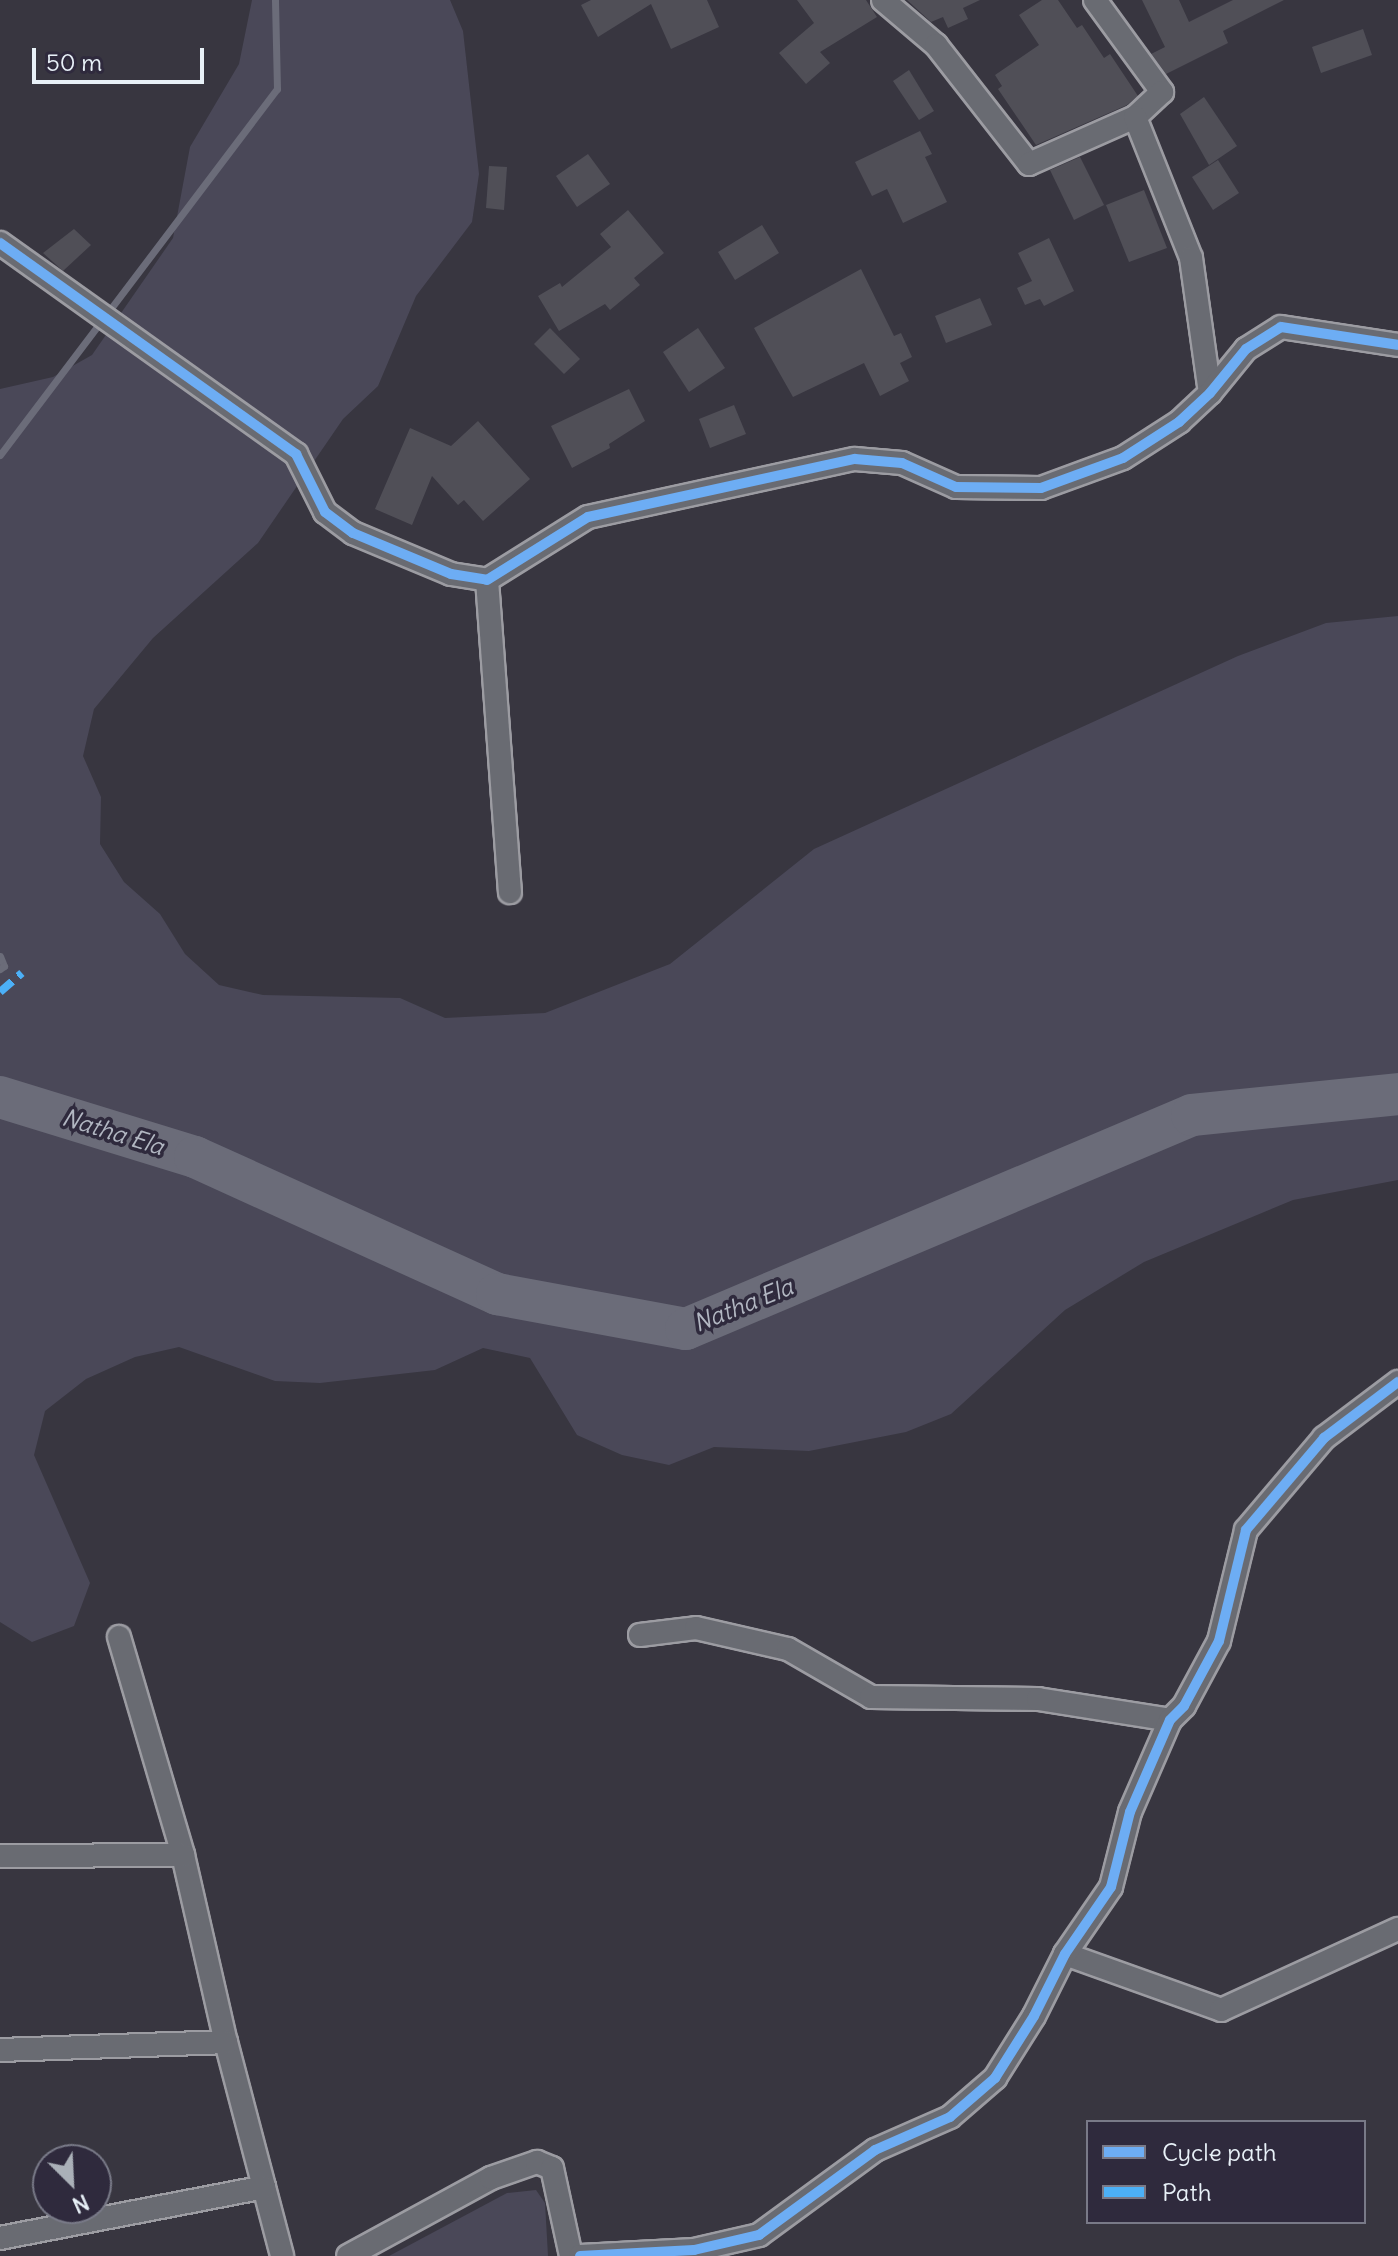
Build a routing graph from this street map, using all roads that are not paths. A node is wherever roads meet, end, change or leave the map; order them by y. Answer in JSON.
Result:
{"nodes":[{"id":1,"x":883,"y":0,"type":"edge"},
{"id":2,"x":1095,"y":0,"type":"edge"},
{"id":3,"x":1135,"y":117,"type":"junction"},
{"id":4,"x":0,"y":243,"type":"edge"},
{"id":5,"x":1398,"y":345,"type":"edge"},
{"id":6,"x":1210,"y":393,"type":"junction"},
{"id":7,"x":487,"y":580,"type":"junction"},
{"id":8,"x":510,"y":892,"type":"dead end"},
{"id":9,"x":1398,"y":1382,"type":"edge"},
{"id":10,"x":640,"y":1635,"type":"dead end"},
{"id":11,"x":119,"y":1637,"type":"dead end"},
{"id":12,"x":1170,"y":1720,"type":"junction"},
{"id":13,"x":183,"y":1855,"type":"junction"},
{"id":14,"x":0,"y":1856,"type":"edge"},
{"id":15,"x":1398,"y":1929,"type":"edge"},
{"id":16,"x":1065,"y":1954,"type":"junction"},
{"id":17,"x":226,"y":2042,"type":"junction"},
{"id":18,"x":0,"y":2050,"type":"edge"},
{"id":19,"x":264,"y":2187,"type":"junction"},
{"id":20,"x":0,"y":2238,"type":"edge"},
{"id":21,"x":282,"y":2256,"type":"edge"},
{"id":22,"x":348,"y":2256,"type":"edge"},
{"id":23,"x":571,"y":2256,"type":"edge"},
{"id":24,"x":580,"y":2256,"type":"edge"}],
"edges":[{"from":1,"to":3,"type":"street"},
{"from":2,"to":3,"type":"street"},
{"from":3,"to":6,"type":"street"},
{"from":4,"to":7,"type":"street"},
{"from":5,"to":6,"type":"street"},
{"from":6,"to":7,"type":"street"},
{"from":7,"to":8,"type":"street"},
{"from":9,"to":12,"type":"street"},
{"from":10,"to":12,"type":"street"},
{"from":11,"to":13,"type":"street"},
{"from":12,"to":16,"type":"street"},
{"from":13,"to":14,"type":"street"},
{"from":13,"to":17,"type":"street"},
{"from":15,"to":16,"type":"street"},
{"from":16,"to":24,"type":"street"},
{"from":17,"to":18,"type":"street"},
{"from":17,"to":19,"type":"street"},
{"from":19,"to":20,"type":"street"},
{"from":19,"to":21,"type":"street"},
{"from":22,"to":23,"type":"street"}]}
